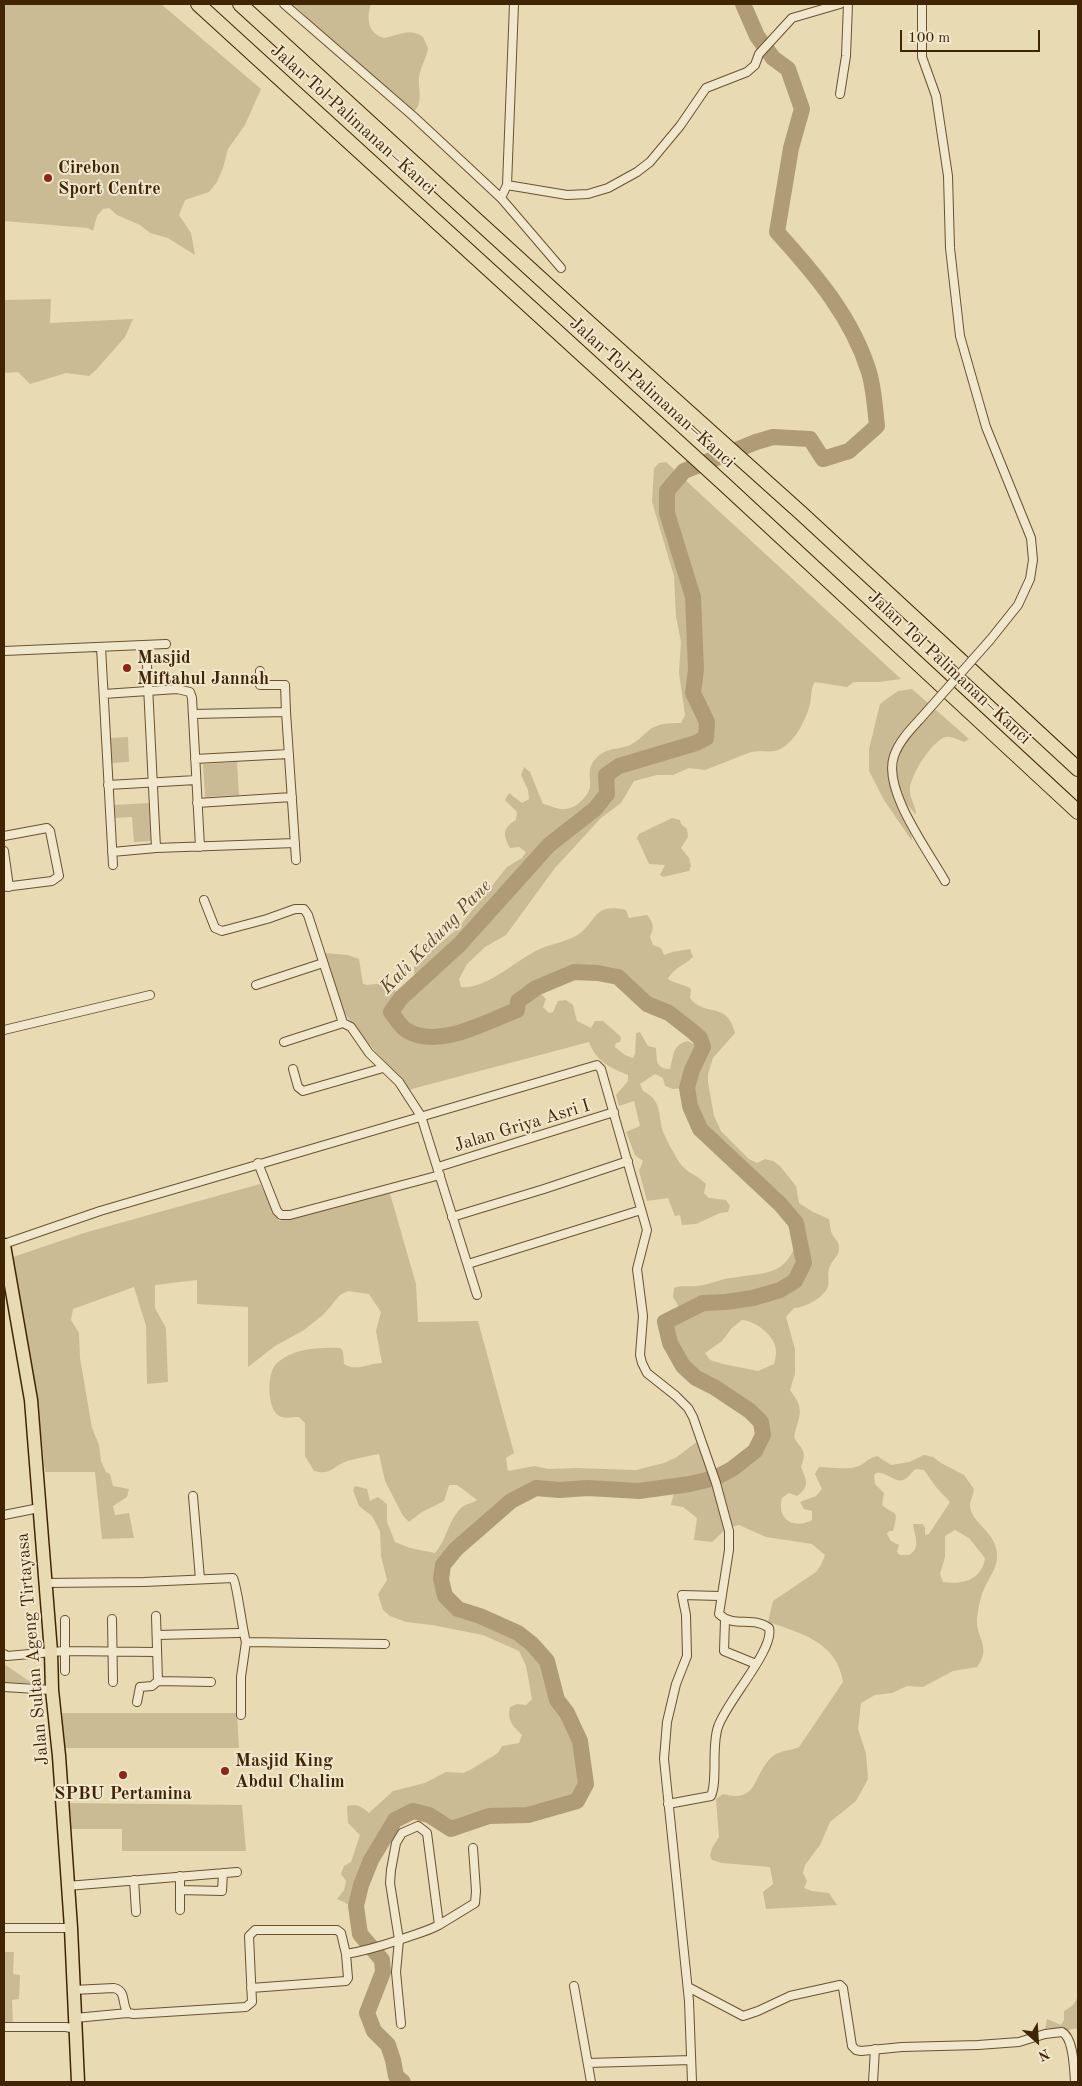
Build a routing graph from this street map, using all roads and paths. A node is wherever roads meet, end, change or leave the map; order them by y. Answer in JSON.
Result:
{"nodes":[{"id":1,"x":198,"y":4,"type":"edge"},
{"id":2,"x":240,"y":4,"type":"edge"},
{"id":3,"x":284,"y":4,"type":"edge"},
{"id":4,"x":514,"y":4,"type":"edge"},
{"id":5,"x":806,"y":4,"type":"edge"},
{"id":6,"x":840,"y":4,"type":"edge"},
{"id":7,"x":848,"y":4,"type":"edge"},
{"id":8,"x":922,"y":4,"type":"edge"},
{"id":9,"x":807,"y":12,"type":"junction"},
{"id":10,"x":840,"y":94,"type":"dead end"},
{"id":11,"x":507,"y":185,"type":"junction"},
{"id":12,"x":501,"y":198,"type":"junction"},
{"id":13,"x":561,"y":268,"type":"dead end"},
{"id":14,"x":146,"y":644,"type":"junction"},
{"id":15,"x":166,"y":644,"type":"dead end"},
{"id":16,"x":101,"y":647,"type":"junction"},
{"id":17,"x":4,"y":651,"type":"edge"},
{"id":18,"x":260,"y":671,"type":"dead end"},
{"id":19,"x":148,"y":690,"type":"junction"},
{"id":20,"x":104,"y":694,"type":"junction"},
{"id":21,"x":286,"y":712,"type":"junction"},
{"id":22,"x":193,"y":714,"type":"junction"},
{"id":23,"x":289,"y":754,"type":"junction"},
{"id":24,"x":195,"y":759,"type":"junction"},
{"id":25,"x":1078,"y":769,"type":"edge"},
{"id":26,"x":196,"y":780,"type":"junction"},
{"id":27,"x":153,"y":782,"type":"junction"},
{"id":28,"x":108,"y":785,"type":"junction"},
{"id":29,"x":292,"y":797,"type":"junction"},
{"id":30,"x":197,"y":802,"type":"junction"},
{"id":31,"x":1078,"y":812,"type":"edge"},
{"id":32,"x":4,"y":836,"type":"edge"},
{"id":33,"x":294,"y":843,"type":"junction"},
{"id":34,"x":200,"y":847,"type":"junction"},
{"id":35,"x":156,"y":848,"type":"junction"},
{"id":36,"x":4,"y":851,"type":"edge"},
{"id":37,"x":112,"y":852,"type":"junction"},
{"id":38,"x":296,"y":860,"type":"dead end"},
{"id":39,"x":113,"y":865,"type":"dead end"},
{"id":40,"x":946,"y":881,"type":"dead end"},
{"id":41,"x":7,"y":887,"type":"edge"},
{"id":42,"x":204,"y":900,"type":"dead end"},
{"id":43,"x":324,"y":964,"type":"junction"},
{"id":44,"x":256,"y":985,"type":"dead end"},
{"id":45,"x":150,"y":995,"type":"dead end"},
{"id":46,"x":344,"y":1023,"type":"junction"},
{"id":47,"x":4,"y":1030,"type":"edge"},
{"id":48,"x":284,"y":1042,"type":"dead end"},
{"id":49,"x":383,"y":1068,"type":"junction"},
{"id":50,"x":293,"y":1069,"type":"dead end"},
{"id":51,"x":614,"y":1112,"type":"junction"},
{"id":52,"x":421,"y":1116,"type":"junction"},
{"id":53,"x":628,"y":1161,"type":"junction"},
{"id":54,"x":258,"y":1163,"type":"junction"},
{"id":55,"x":439,"y":1171,"type":"junction"},
{"id":56,"x":641,"y":1210,"type":"junction"},
{"id":57,"x":452,"y":1217,"type":"junction"},
{"id":58,"x":4,"y":1245,"type":"edge"},
{"id":59,"x":468,"y":1264,"type":"junction"},
{"id":60,"x":477,"y":1295,"type":"dead end"},
{"id":61,"x":193,"y":1496,"type":"dead end"},
{"id":62,"x":36,"y":1509,"type":"junction"},
{"id":63,"x":4,"y":1515,"type":"edge"},
{"id":64,"x":200,"y":1579,"type":"junction"},
{"id":65,"x":45,"y":1583,"type":"junction"},
{"id":66,"x":720,"y":1596,"type":"junction"},
{"id":67,"x":156,"y":1616,"type":"dead end"},
{"id":68,"x":65,"y":1620,"type":"dead end"},
{"id":69,"x":112,"y":1620,"type":"dead end"},
{"id":70,"x":725,"y":1620,"type":"junction"},
{"id":71,"x":238,"y":1633,"type":"dead end"},
{"id":72,"x":157,"y":1635,"type":"junction"},
{"id":73,"x":246,"y":1642,"type":"junction"},
{"id":74,"x":385,"y":1644,"type":"dead end"},
{"id":75,"x":64,"y":1651,"type":"junction"},
{"id":76,"x":113,"y":1651,"type":"junction"},
{"id":77,"x":156,"y":1652,"type":"junction"},
{"id":78,"x":45,"y":1653,"type":"junction"},
{"id":79,"x":4,"y":1654,"type":"edge"},
{"id":80,"x":756,"y":1664,"type":"junction"},
{"id":81,"x":65,"y":1671,"type":"dead end"},
{"id":82,"x":158,"y":1681,"type":"junction"},
{"id":83,"x":113,"y":1682,"type":"dead end"},
{"id":84,"x":210,"y":1682,"type":"dead end"},
{"id":85,"x":4,"y":1687,"type":"edge"},
{"id":86,"x":46,"y":1689,"type":"junction"},
{"id":87,"x":137,"y":1702,"type":"dead end"},
{"id":88,"x":241,"y":1715,"type":"dead end"},
{"id":89,"x":668,"y":1804,"type":"junction"},
{"id":90,"x":473,"y":1848,"type":"dead end"},
{"id":91,"x":237,"y":1872,"type":"dead end"},
{"id":92,"x":223,"y":1873,"type":"junction"},
{"id":93,"x":180,"y":1876,"type":"junction"},
{"id":94,"x":134,"y":1880,"type":"junction"},
{"id":95,"x":67,"y":1886,"type":"junction"},
{"id":96,"x":180,"y":1890,"type":"junction"},
{"id":97,"x":180,"y":1910,"type":"dead end"},
{"id":98,"x":136,"y":1912,"type":"dead end"},
{"id":99,"x":439,"y":1925,"type":"junction"},
{"id":100,"x":4,"y":1928,"type":"edge"},
{"id":101,"x":67,"y":1928,"type":"junction"},
{"id":102,"x":399,"y":1940,"type":"junction"},
{"id":103,"x":349,"y":1954,"type":"junction"},
{"id":104,"x":574,"y":1986,"type":"dead end"},
{"id":105,"x":688,"y":1987,"type":"junction"},
{"id":106,"x":251,"y":1988,"type":"junction"},
{"id":107,"x":73,"y":1990,"type":"junction"},
{"id":108,"x":128,"y":2014,"type":"junction"},
{"id":109,"x":401,"y":2024,"type":"dead end"},
{"id":110,"x":72,"y":2025,"type":"junction"},
{"id":111,"x":4,"y":2027,"type":"edge"},
{"id":112,"x":875,"y":2048,"type":"junction"},
{"id":113,"x":691,"y":2060,"type":"junction"},
{"id":114,"x":588,"y":2063,"type":"junction"},
{"id":115,"x":78,"y":2082,"type":"edge"},
{"id":116,"x":591,"y":2082,"type":"edge"},
{"id":117,"x":692,"y":2082,"type":"edge"},
{"id":118,"x":873,"y":2082,"type":"edge"},
{"id":119,"x":1075,"y":2082,"type":"edge"}],
"edges":[{"from":1,"to":31,"type":"highway","name":"Jalan Tol Palimanan–Kanci"},
{"from":2,"to":25,"type":"highway","name":"Jalan Tol Palimanan–Kanci"},
{"from":3,"to":12,"type":"street"},
{"from":4,"to":11,"type":"street"},
{"from":5,"to":9,"type":"street"},
{"from":6,"to":9,"type":"street"},
{"from":7,"to":10,"type":"street"},
{"from":8,"to":40,"type":"street","bridge":true},
{"from":9,"to":11,"type":"street"},
{"from":11,"to":12,"type":"street"},
{"from":12,"to":13,"type":"street"},
{"from":14,"to":15,"type":"street"},
{"from":14,"to":16,"type":"street"},
{"from":14,"to":19,"type":"street"},
{"from":16,"to":17,"type":"street"},
{"from":16,"to":20,"type":"street"},
{"from":18,"to":21,"type":"street"},
{"from":19,"to":20,"type":"street"},
{"from":19,"to":22,"type":"street"},
{"from":19,"to":27,"type":"street"},
{"from":20,"to":28,"type":"street"},
{"from":21,"to":22,"type":"street"},
{"from":21,"to":23,"type":"street"},
{"from":22,"to":24,"type":"street"},
{"from":23,"to":24,"type":"street"},
{"from":23,"to":29,"type":"street"},
{"from":24,"to":26,"type":"street"},
{"from":26,"to":27,"type":"street"},
{"from":26,"to":30,"type":"street"},
{"from":27,"to":28,"type":"street"},
{"from":27,"to":35,"type":"street"},
{"from":28,"to":37,"type":"street"},
{"from":29,"to":30,"type":"street"},
{"from":29,"to":33,"type":"street"},
{"from":30,"to":34,"type":"street"},
{"from":32,"to":41,"type":"street"},
{"from":33,"to":34,"type":"street"},
{"from":33,"to":38,"type":"street"},
{"from":34,"to":35,"type":"street"},
{"from":35,"to":37,"type":"street"},
{"from":36,"to":41,"type":"street"},
{"from":37,"to":39,"type":"street"},
{"from":42,"to":43,"type":"street"},
{"from":43,"to":44,"type":"street"},
{"from":43,"to":46,"type":"street"},
{"from":45,"to":47,"type":"street"},
{"from":46,"to":48,"type":"street"},
{"from":46,"to":49,"type":"street"},
{"from":49,"to":50,"type":"street"},
{"from":49,"to":52,"type":"street"},
{"from":51,"to":52,"type":"street"},
{"from":51,"to":53,"type":"street"},
{"from":51,"to":55,"type":"street","name":"Jalan Griya Asri I"},
{"from":52,"to":54,"type":"street"},
{"from":52,"to":55,"type":"street"},
{"from":53,"to":56,"type":"street"},
{"from":53,"to":57,"type":"street"},
{"from":54,"to":55,"type":"street","name":"Jalan Griya Asri I"},
{"from":54,"to":58,"type":"street"},
{"from":55,"to":57,"type":"street"},
{"from":56,"to":59,"type":"street"},
{"from":56,"to":66,"type":"street"},
{"from":57,"to":59,"type":"street"},
{"from":58,"to":62,"type":"main road","name":"Jalan Sultan Ageng Tirtayasa"},
{"from":59,"to":60,"type":"street"},
{"from":61,"to":64,"type":"street"},
{"from":62,"to":63,"type":"street"},
{"from":62,"to":65,"type":"main road","name":"Jalan Sultan Ageng Tirtayasa"},
{"from":64,"to":65,"type":"street"},
{"from":64,"to":73,"type":"street"},
{"from":65,"to":78,"type":"main road","name":"Jalan Sultan Ageng Tirtayasa"},
{"from":66,"to":70,"type":"street"},
{"from":66,"to":89,"type":"street"},
{"from":67,"to":72,"type":"street"},
{"from":68,"to":75,"type":"street"},
{"from":69,"to":76,"type":"street"},
{"from":70,"to":80,"type":"street"},
{"from":70,"to":80,"type":"street"},
{"from":71,"to":72,"type":"street"},
{"from":72,"to":77,"type":"street"},
{"from":73,"to":74,"type":"street"},
{"from":73,"to":88,"type":"street"},
{"from":75,"to":76,"type":"street"},
{"from":75,"to":78,"type":"street"},
{"from":75,"to":81,"type":"street"},
{"from":76,"to":77,"type":"street"},
{"from":76,"to":83,"type":"street"},
{"from":77,"to":82,"type":"street"},
{"from":78,"to":79,"type":"street"},
{"from":78,"to":86,"type":"main road","name":"Jalan Sultan Ageng Tirtayasa"},
{"from":80,"to":89,"type":"street"},
{"from":82,"to":84,"type":"street"},
{"from":82,"to":87,"type":"street"},
{"from":85,"to":86,"type":"street"},
{"from":86,"to":95,"type":"main road","name":"Jalan Sultan Ageng Tirtayasa"},
{"from":89,"to":105,"type":"street"},
{"from":90,"to":99,"type":"street"},
{"from":91,"to":92,"type":"street"},
{"from":92,"to":93,"type":"street"},
{"from":92,"to":96,"type":"street"},
{"from":93,"to":94,"type":"street"},
{"from":93,"to":96,"type":"street"},
{"from":94,"to":95,"type":"street"},
{"from":94,"to":98,"type":"street"},
{"from":95,"to":101,"type":"main road","name":"Jalan Sultan Ageng Tirtayasa"},
{"from":96,"to":97,"type":"street"},
{"from":99,"to":102,"type":"street"},
{"from":99,"to":102,"type":"street"},
{"from":100,"to":101,"type":"street"},
{"from":101,"to":107,"type":"main road","name":"Jalan Sultan Ageng Tirtayasa"},
{"from":102,"to":103,"type":"street"},
{"from":102,"to":109,"type":"street"},
{"from":103,"to":106,"type":"street"},
{"from":103,"to":106,"type":"street"},
{"from":104,"to":114,"type":"street"},
{"from":105,"to":112,"type":"street"},
{"from":105,"to":113,"type":"street"},
{"from":106,"to":108,"type":"street"},
{"from":107,"to":108,"type":"street"},
{"from":107,"to":110,"type":"main road","name":"Jalan Sultan Ageng Tirtayasa"},
{"from":108,"to":110,"type":"street"},
{"from":110,"to":111,"type":"street"},
{"from":110,"to":115,"type":"main road","name":"Jalan Sultan Ageng Tirtayasa"},
{"from":112,"to":118,"type":"street"},
{"from":112,"to":119,"type":"street"},
{"from":113,"to":114,"type":"street"},
{"from":113,"to":117,"type":"street"},
{"from":114,"to":116,"type":"street"}]}
